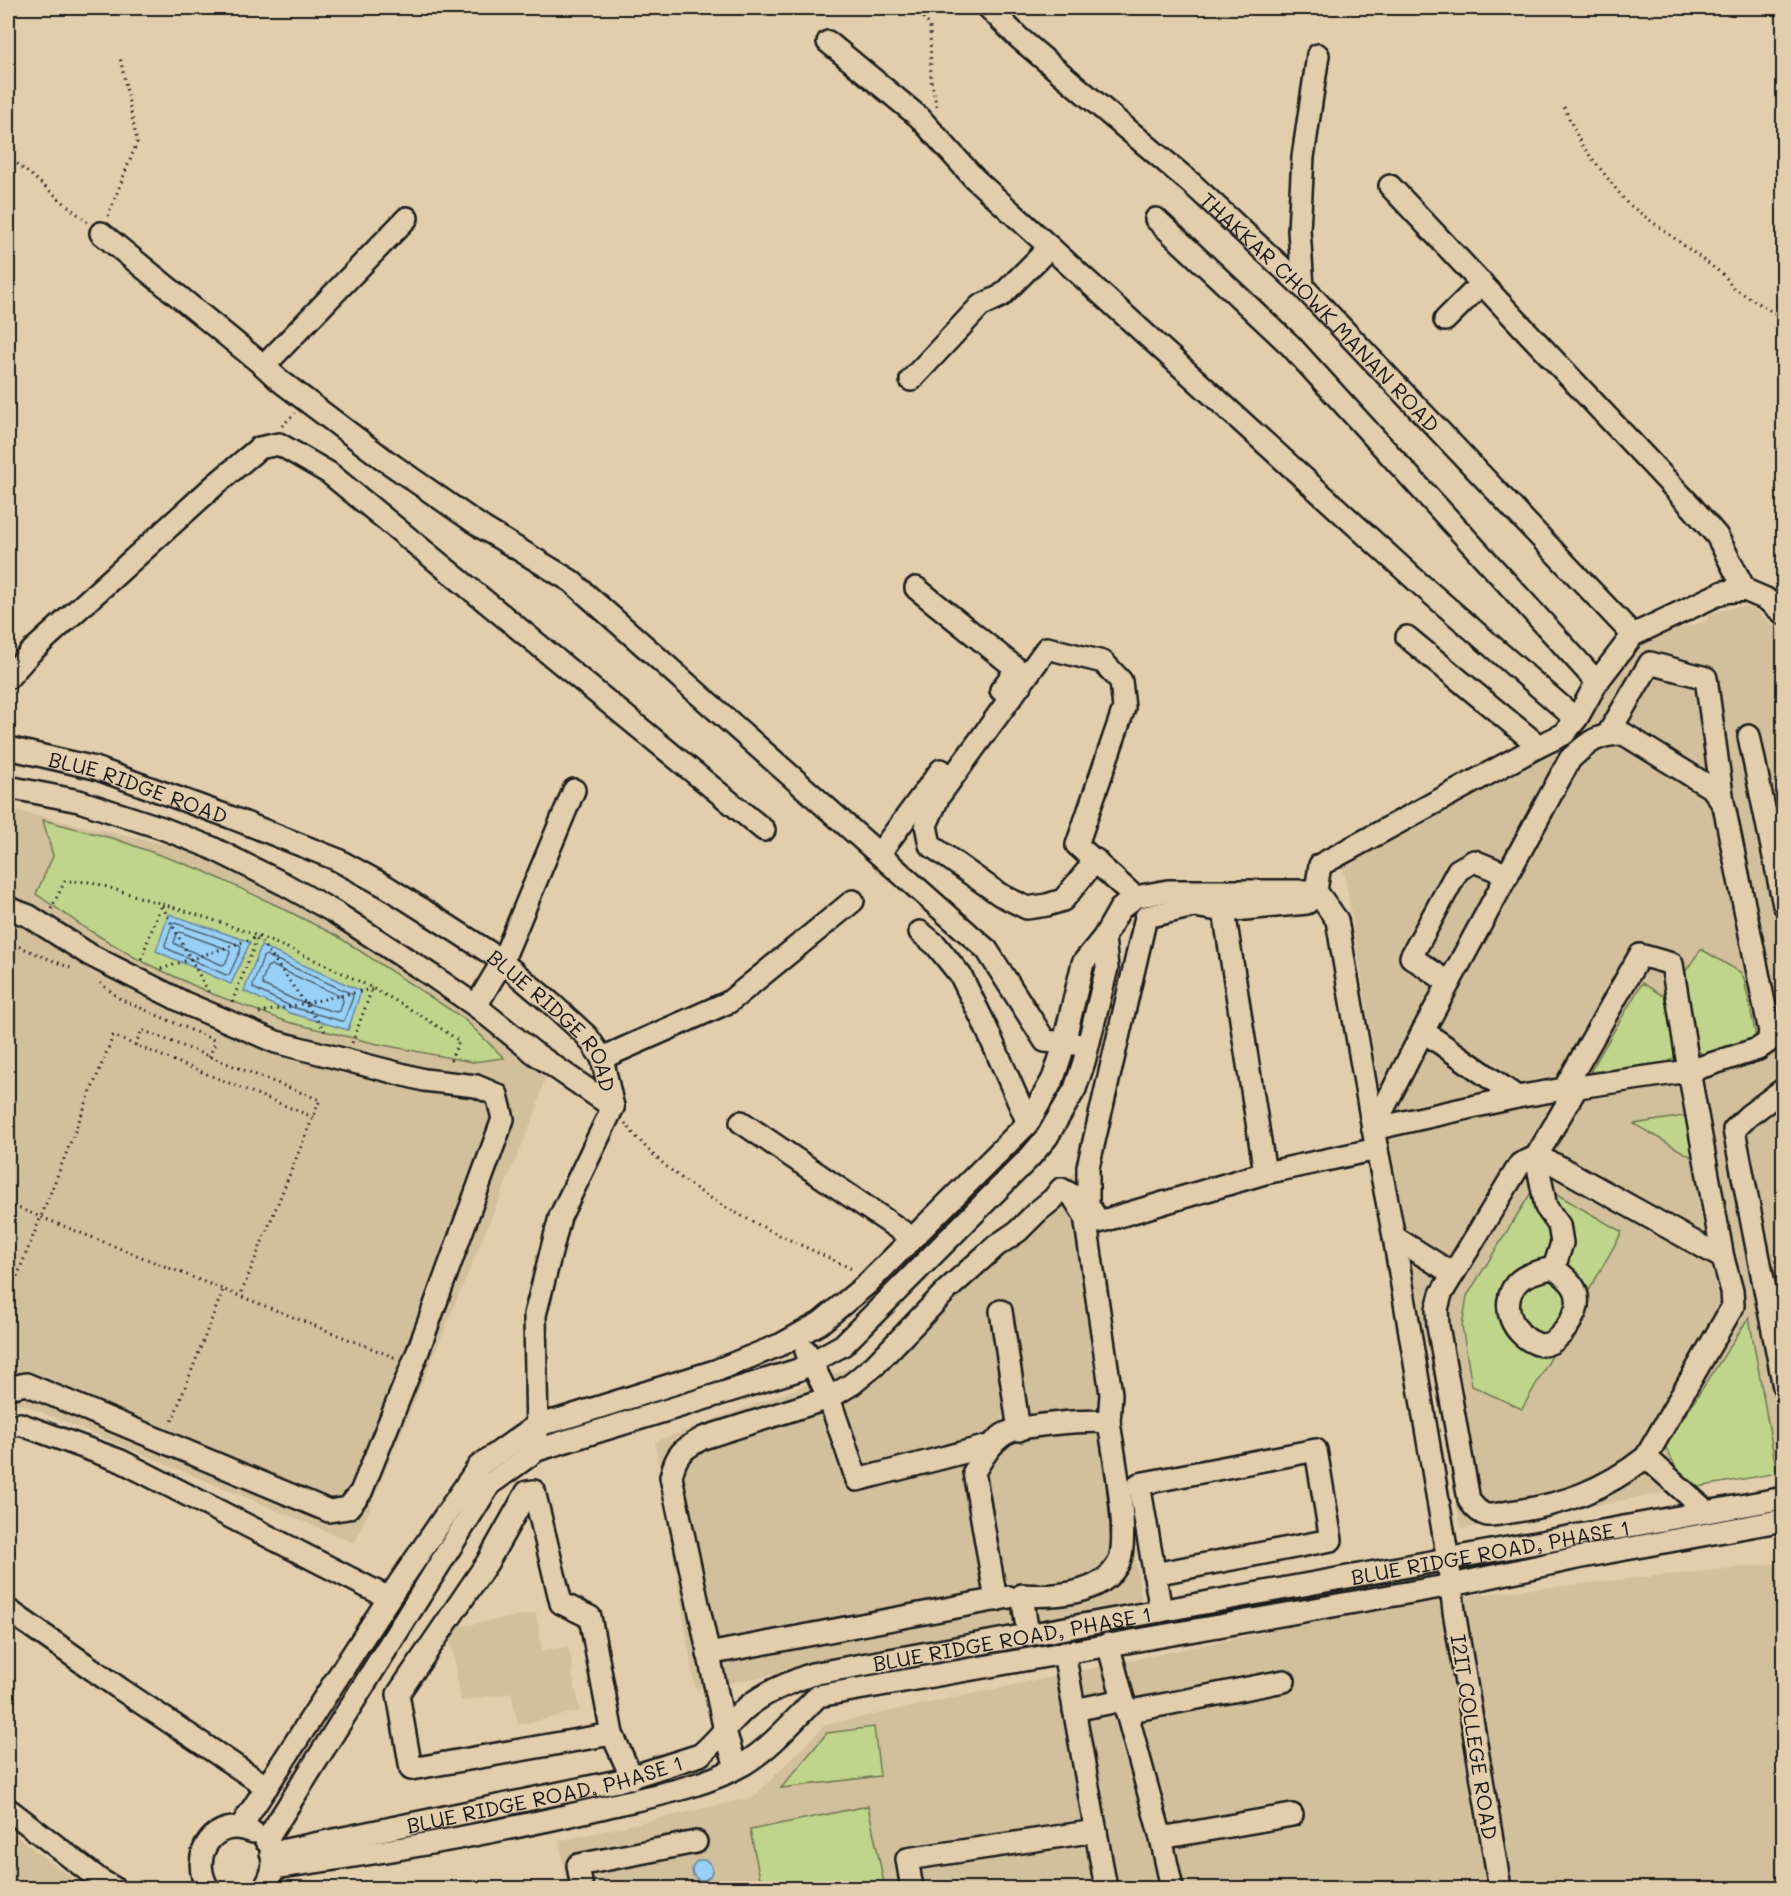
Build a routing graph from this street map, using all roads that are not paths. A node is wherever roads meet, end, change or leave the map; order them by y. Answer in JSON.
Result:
{"nodes":[{"id":1,"x":989,"y":8,"type":"edge"},
{"id":2,"x":828,"y":42,"type":"dead end"},
{"id":3,"x":1318,"y":55,"type":"dead end"},
{"id":4,"x":1390,"y":186,"type":"dead end"},
{"id":5,"x":407,"y":218,"type":"dead end"},
{"id":6,"x":1156,"y":219,"type":"dead end"},
{"id":7,"x":101,"y":233,"type":"road end"},
{"id":8,"x":1050,"y":247,"type":"junction"},
{"id":9,"x":1482,"y":283,"type":"junction"},
{"id":10,"x":1303,"y":287,"type":"junction"},
{"id":11,"x":1444,"y":320,"type":"dead end"},
{"id":12,"x":264,"y":366,"type":"junction"},
{"id":13,"x":911,"y":380,"type":"dead end"},
{"id":14,"x":916,"y":588,"type":"dead end"},
{"id":15,"x":1745,"y":590,"type":"junction"},
{"id":16,"x":1784,"y":614,"type":"edge"},
{"id":17,"x":1633,"y":635,"type":"junction"},
{"id":18,"x":1407,"y":637,"type":"dead end"},
{"id":19,"x":8,"y":678,"type":"edge"},
{"id":20,"x":1597,"y":682,"type":"junction"},
{"id":21,"x":1576,"y":719,"type":"junction"},
{"id":22,"x":1608,"y":734,"type":"junction"},
{"id":23,"x":1749,"y":736,"type":"dead end"},
{"id":24,"x":1539,"y":746,"type":"junction"},
{"id":25,"x":8,"y":748,"type":"edge"},
{"id":26,"x":8,"y":788,"type":"edge"},
{"id":27,"x":574,"y":790,"type":"dead end"},
{"id":28,"x":1724,"y":806,"type":"junction"},
{"id":29,"x":764,"y":830,"type":"dead end"},
{"id":30,"x":879,"y":854,"type":"junction"},
{"id":31,"x":1096,"y":860,"type":"junction"},
{"id":32,"x":1508,"y":874,"type":"junction"},
{"id":33,"x":1319,"y":896,"type":"junction"},
{"id":34,"x":1135,"y":897,"type":"junction"},
{"id":35,"x":853,"y":901,"type":"dead end"},
{"id":36,"x":1784,"y":905,"type":"edge"},
{"id":37,"x":8,"y":908,"type":"edge"},
{"id":38,"x":1224,"y":911,"type":"junction"},
{"id":39,"x":920,"y":932,"type":"dead end"},
{"id":40,"x":1104,"y":937,"type":"junction"},
{"id":41,"x":502,"y":962,"type":"junction"},
{"id":42,"x":1449,"y":983,"type":"junction"},
{"id":43,"x":476,"y":1006,"type":"junction"},
{"id":44,"x":1423,"y":1031,"type":"junction"},
{"id":45,"x":1064,"y":1043,"type":"junction"},
{"id":46,"x":1088,"y":1045,"type":"junction"},
{"id":47,"x":602,"y":1058,"type":"junction"},
{"id":48,"x":1689,"y":1071,"type":"junction"},
{"id":49,"x":1570,"y":1088,"type":"junction"},
{"id":50,"x":1784,"y":1089,"type":"edge"},
{"id":51,"x":1517,"y":1097,"type":"junction"},
{"id":52,"x":613,"y":1107,"type":"junction"},
{"id":53,"x":741,"y":1122,"type":"dead end"},
{"id":54,"x":1028,"y":1123,"type":"junction"},
{"id":55,"x":1375,"y":1139,"type":"junction"},
{"id":56,"x":1536,"y":1157,"type":"junction"},
{"id":57,"x":1265,"y":1173,"type":"junction"},
{"id":58,"x":1394,"y":1237,"type":"junction"},
{"id":59,"x":912,"y":1238,"type":"junction"},
{"id":60,"x":1723,"y":1258,"type":"junction"},
{"id":61,"x":1554,"y":1268,"type":"dead end"},
{"id":62,"x":1453,"y":1274,"type":"junction"},
{"id":63,"x":1001,"y":1311,"type":"dead end"},
{"id":64,"x":798,"y":1335,"type":"junction"},
{"id":65,"x":812,"y":1364,"type":"junction"},
{"id":66,"x":1784,"y":1387,"type":"edge"},
{"id":67,"x":8,"y":1388,"type":"edge"},
{"id":68,"x":829,"y":1398,"type":"junction"},
{"id":69,"x":1109,"y":1422,"type":"junction"},
{"id":70,"x":537,"y":1425,"type":"junction"},
{"id":71,"x":8,"y":1427,"type":"edge"},
{"id":72,"x":1018,"y":1430,"type":"junction"},
{"id":73,"x":992,"y":1445,"type":"junction"},
{"id":74,"x":537,"y":1450,"type":"junction"},
{"id":75,"x":1646,"y":1457,"type":"junction"},
{"id":76,"x":1784,"y":1498,"type":"edge"},
{"id":77,"x":1707,"y":1512,"type":"junction"},
{"id":78,"x":1784,"y":1520,"type":"edge"},
{"id":79,"x":1448,"y":1560,"type":"junction"},
{"id":80,"x":1154,"y":1574,"type":"junction"},
{"id":81,"x":1452,"y":1585,"type":"junction"},
{"id":82,"x":1022,"y":1595,"type":"junction"},
{"id":83,"x":389,"y":1598,"type":"junction"},
{"id":84,"x":996,"y":1600,"type":"junction"},
{"id":85,"x":8,"y":1610,"type":"edge"},
{"id":86,"x":1161,"y":1611,"type":"junction"},
{"id":87,"x":1028,"y":1635,"type":"junction"},
{"id":88,"x":1108,"y":1644,"type":"junction"},
{"id":89,"x":1064,"y":1652,"type":"junction"},
{"id":90,"x":708,"y":1654,"type":"junction"},
{"id":91,"x":1284,"y":1681,"type":"dead end"},
{"id":92,"x":1125,"y":1706,"type":"junction"},
{"id":93,"x":1074,"y":1710,"type":"junction"},
{"id":94,"x":725,"y":1731,"type":"junction"},
{"id":95,"x":612,"y":1734,"type":"junction"},
{"id":96,"x":736,"y":1767,"type":"junction"},
{"id":97,"x":632,"y":1778,"type":"junction"},
{"id":98,"x":267,"y":1787,"type":"junction"},
{"id":99,"x":8,"y":1809,"type":"edge"},
{"id":100,"x":1292,"y":1815,"type":"dead end"},
{"id":101,"x":240,"y":1828,"type":"junction"},
{"id":102,"x":1096,"y":1831,"type":"junction"},
{"id":103,"x":1161,"y":1838,"type":"junction"},
{"id":104,"x":696,"y":1842,"type":"dead end"},
{"id":105,"x":270,"y":1854,"type":"junction"},
{"id":106,"x":102,"y":1886,"type":"edge"},
{"id":107,"x":208,"y":1888,"type":"edge"},
{"id":108,"x":264,"y":1888,"type":"edge"},
{"id":109,"x":582,"y":1888,"type":"edge"},
{"id":110,"x":912,"y":1888,"type":"edge"},
{"id":111,"x":1106,"y":1888,"type":"edge"},
{"id":112,"x":1172,"y":1888,"type":"edge"},
{"id":113,"x":1500,"y":1888,"type":"edge"}],
"edges":[{"from":1,"to":10,"type":"street","name":"THAKKAR CHOWK MANAN ROAD"},
{"from":2,"to":8,"type":"street"},
{"from":3,"to":10,"type":"street"},
{"from":4,"to":9,"type":"street"},
{"from":5,"to":12,"type":"street"},
{"from":6,"to":20,"type":"street"},
{"from":7,"to":12,"type":"street"},
{"from":8,"to":13,"type":"street"},
{"from":8,"to":21,"type":"street"},
{"from":9,"to":11,"type":"street"},
{"from":9,"to":15,"type":"street"},
{"from":10,"to":17,"type":"street","name":"THAKKAR CHOWK MANAN ROAD"},
{"from":12,"to":30,"type":"street"},
{"from":14,"to":30,"type":"street"},
{"from":15,"to":16,"type":"street"},
{"from":15,"to":17,"type":"street"},
{"from":17,"to":20,"type":"street"},
{"from":18,"to":24,"type":"street"},
{"from":19,"to":29,"type":"street"},
{"from":20,"to":21,"type":"street"},
{"from":21,"to":24,"type":"street"},
{"from":22,"to":28,"type":"street"},
{"from":22,"to":28,"type":"street"},
{"from":22,"to":32,"type":"street"},
{"from":23,"to":36,"type":"street"},
{"from":24,"to":33,"type":"street"},
{"from":25,"to":41,"type":"street","name":"BLUE RIDGE ROAD"},
{"from":26,"to":43,"type":"street","name":"BLUE RIDGE ROAD"},
{"from":27,"to":41,"type":"street"},
{"from":28,"to":48,"type":"street"},
{"from":30,"to":45,"type":"street"},
{"from":31,"to":31,"type":"street"},
{"from":31,"to":34,"type":"street"},
{"from":32,"to":42,"type":"street"},
{"from":32,"to":42,"type":"street"},
{"from":33,"to":34,"type":"street"},
{"from":33,"to":38,"type":"street"},
{"from":33,"to":55,"type":"street","name":"I2IT COLLEGE ROAD"},
{"from":34,"to":40,"type":"street"},
{"from":35,"to":47,"type":"street"},
{"from":37,"to":67,"type":"street"},
{"from":38,"to":57,"type":"street"},
{"from":38,"to":57,"type":"street"},
{"from":39,"to":54,"type":"street"},
{"from":40,"to":45,"type":"street"},
{"from":40,"to":46,"type":"street"},
{"from":41,"to":43,"type":"street"},
{"from":41,"to":47,"type":"street","name":"BLUE RIDGE ROAD"},
{"from":42,"to":44,"type":"street"},
{"from":43,"to":52,"type":"street","name":"BLUE RIDGE ROAD"},
{"from":44,"to":51,"type":"street"},
{"from":44,"to":55,"type":"street"},
{"from":45,"to":46,"type":"street"},
{"from":45,"to":54,"type":"street"},
{"from":46,"to":65,"type":"street"},
{"from":47,"to":52,"type":"street","name":"BLUE RIDGE ROAD"},
{"from":48,"to":49,"type":"street"},
{"from":48,"to":49,"type":"street"},
{"from":48,"to":60,"type":"street"},
{"from":49,"to":51,"type":"street"},
{"from":49,"to":56,"type":"street"},
{"from":50,"to":66,"type":"street"},
{"from":51,"to":55,"type":"street"},
{"from":52,"to":70,"type":"street"},
{"from":53,"to":59,"type":"street"},
{"from":54,"to":59,"type":"street"},
{"from":55,"to":57,"type":"street"},
{"from":55,"to":58,"type":"street","name":"I2IT COLLEGE ROAD"},
{"from":56,"to":60,"type":"street"},
{"from":56,"to":61,"type":"street"},
{"from":56,"to":62,"type":"street"},
{"from":58,"to":62,"type":"street"},
{"from":58,"to":79,"type":"street","name":"I2IT COLLEGE ROAD"},
{"from":59,"to":64,"type":"street"},
{"from":60,"to":75,"type":"street"},
{"from":62,"to":75,"type":"street"},
{"from":63,"to":72,"type":"street"},
{"from":64,"to":65,"type":"street"},
{"from":64,"to":70,"type":"street"},
{"from":65,"to":68,"type":"street"},
{"from":65,"to":74,"type":"street"},
{"from":68,"to":69,"type":"street"},
{"from":68,"to":73,"type":"street"},
{"from":68,"to":90,"type":"street"},
{"from":69,"to":72,"type":"street"},
{"from":69,"to":82,"type":"street"},
{"from":70,"to":74,"type":"street"},
{"from":70,"to":83,"type":"street"},
{"from":71,"to":83,"type":"street"},
{"from":72,"to":73,"type":"street"},
{"from":73,"to":84,"type":"street"},
{"from":74,"to":105,"type":"street"},
{"from":75,"to":77,"type":"street"},
{"from":76,"to":77,"type":"street","name":"BLUE RIDGE ROAD, PHASE 1"},
{"from":77,"to":79,"type":"street","name":"BLUE RIDGE ROAD, PHASE 1"},
{"from":78,"to":81,"type":"street","name":"BLUE RIDGE ROAD, PHASE 1"},
{"from":79,"to":81,"type":"street","name":"I2IT COLLEGE ROAD"},
{"from":79,"to":86,"type":"street","name":"BLUE RIDGE ROAD, PHASE 1"},
{"from":80,"to":80,"type":"street"},
{"from":80,"to":86,"type":"street"},
{"from":81,"to":88,"type":"street","name":"BLUE RIDGE ROAD, PHASE 1"},
{"from":81,"to":113,"type":"street","name":"I2IT COLLEGE ROAD"},
{"from":82,"to":84,"type":"street"},
{"from":82,"to":87,"type":"street"},
{"from":83,"to":98,"type":"street"},
{"from":84,"to":90,"type":"street"},
{"from":85,"to":98,"type":"street"},
{"from":86,"to":87,"type":"street","name":"BLUE RIDGE ROAD, PHASE 1"},
{"from":87,"to":94,"type":"street","name":"BLUE RIDGE ROAD, PHASE 1"},
{"from":88,"to":89,"type":"street","name":"BLUE RIDGE ROAD, PHASE 1"},
{"from":88,"to":92,"type":"street"},
{"from":89,"to":93,"type":"street"},
{"from":89,"to":96,"type":"street","name":"BLUE RIDGE ROAD, PHASE 1"},
{"from":90,"to":94,"type":"street"},
{"from":91,"to":92,"type":"street"},
{"from":92,"to":93,"type":"street"},
{"from":92,"to":103,"type":"street"},
{"from":93,"to":102,"type":"street"},
{"from":94,"to":96,"type":"street"},
{"from":94,"to":97,"type":"street","name":"BLUE RIDGE ROAD, PHASE 1"},
{"from":95,"to":95,"type":"street"},
{"from":95,"to":97,"type":"street"},
{"from":96,"to":105,"type":"street","name":"BLUE RIDGE ROAD, PHASE 1"},
{"from":97,"to":105,"type":"street","name":"BLUE RIDGE ROAD, PHASE 1"},
{"from":98,"to":101,"type":"street"},
{"from":99,"to":106,"type":"street"},
{"from":100,"to":103,"type":"street"},
{"from":101,"to":105,"type":"street"},
{"from":101,"to":107,"type":"street"},
{"from":102,"to":110,"type":"street"},
{"from":102,"to":111,"type":"street"},
{"from":103,"to":112,"type":"street"},
{"from":104,"to":109,"type":"street"},
{"from":105,"to":108,"type":"street"}]}
